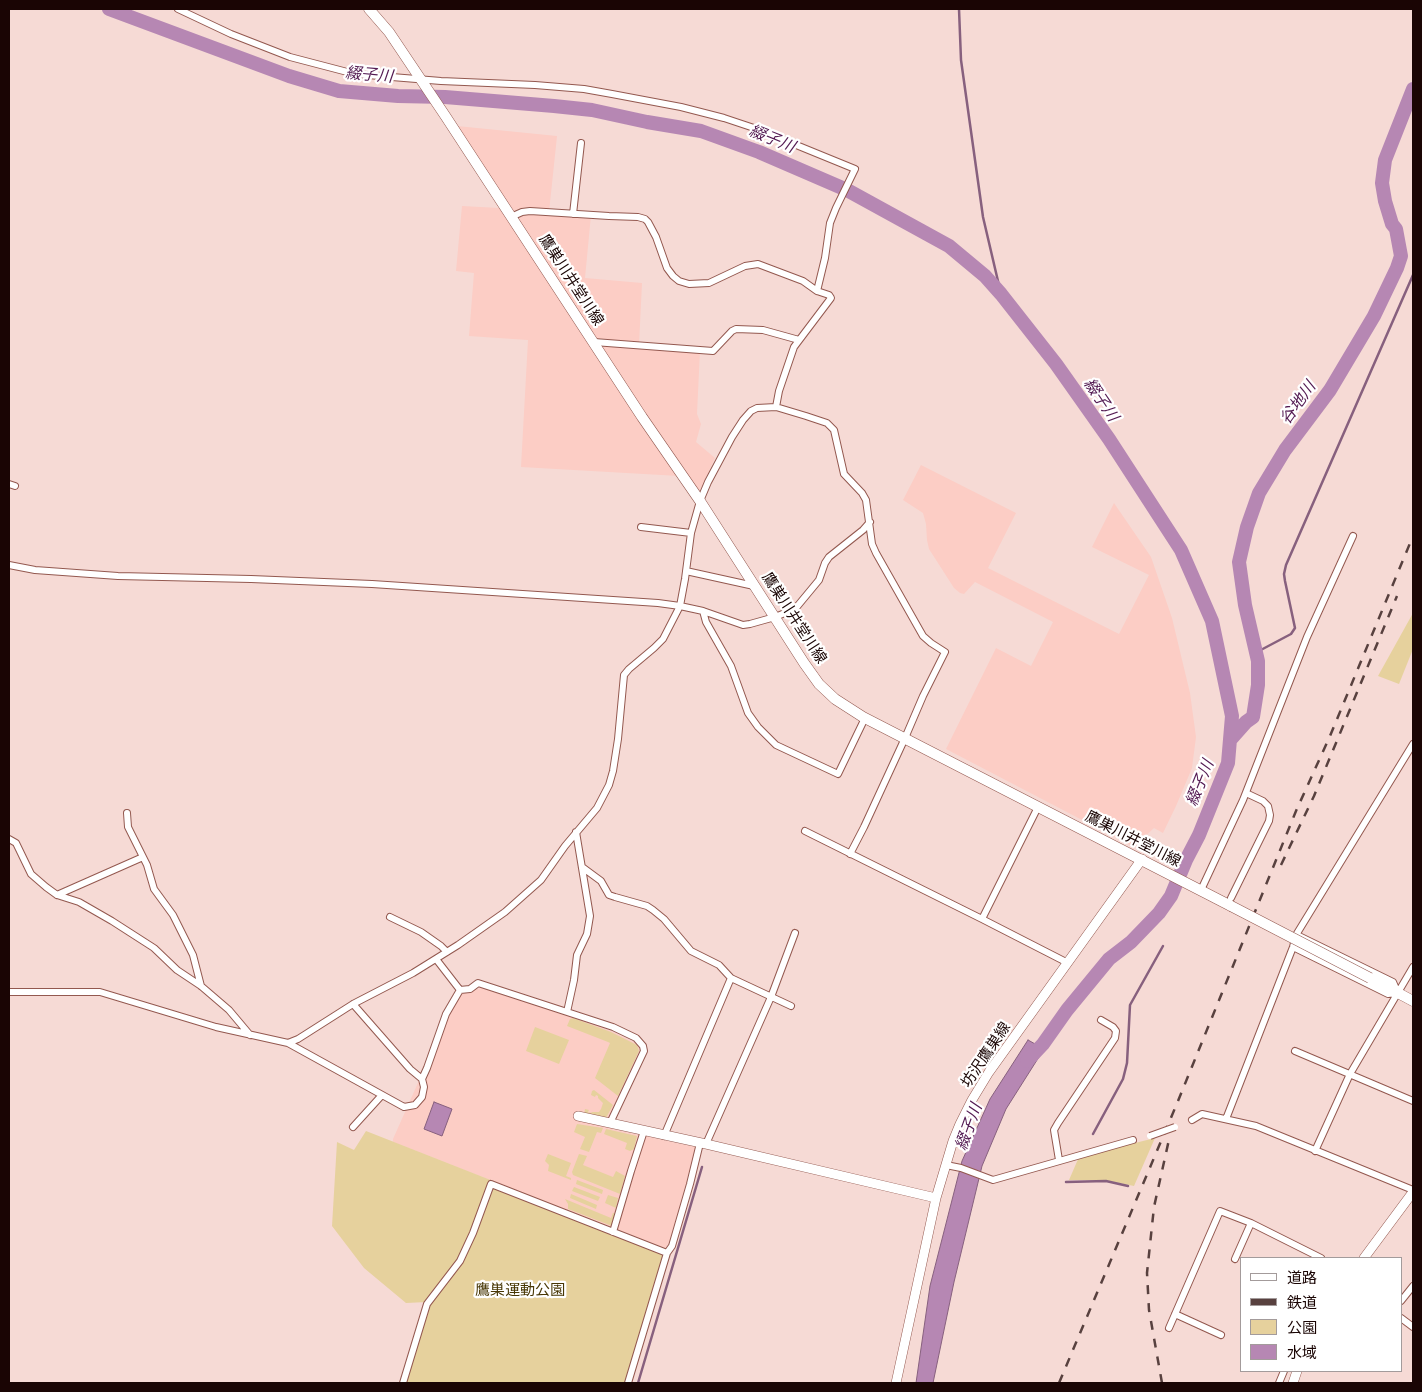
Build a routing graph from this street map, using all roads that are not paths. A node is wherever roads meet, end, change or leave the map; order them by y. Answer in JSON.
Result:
{"nodes":[{"id":1,"x":178,"y":9,"type":"edge"},
{"id":2,"x":369,"y":9,"type":"edge"},
{"id":3,"x":421,"y":80,"type":"junction"},
{"id":4,"x":581,"y":143,"type":"dead end"},
{"id":5,"x":574,"y":214,"type":"junction"},
{"id":6,"x":511,"y":217,"type":"junction"},
{"id":7,"x":817,"y":291,"type":"junction"},
{"id":8,"x":799,"y":340,"type":"junction"},
{"id":9,"x":594,"y":342,"type":"junction"},
{"id":10,"x":776,"y":407,"type":"junction"},
{"id":11,"x":700,"y":501,"type":"junction"},
{"id":12,"x":870,"y":522,"type":"junction"},
{"id":13,"x":641,"y":527,"type":"dead end"},
{"id":14,"x":691,"y":533,"type":"junction"},
{"id":15,"x":1353,"y":536,"type":"dead end"},
{"id":16,"x":9,"y":565,"type":"edge"},
{"id":17,"x":686,"y":571,"type":"junction"},
{"id":18,"x":754,"y":586,"type":"junction"},
{"id":19,"x":680,"y":606,"type":"junction"},
{"id":20,"x":704,"y":611,"type":"junction"},
{"id":21,"x":774,"y":617,"type":"junction"},
{"id":22,"x":865,"y":718,"type":"junction"},
{"id":23,"x":905,"y":738,"type":"junction"},
{"id":24,"x":1413,"y":744,"type":"edge"},
{"id":25,"x":1246,"y":793,"type":"junction"},
{"id":26,"x":1038,"y":807,"type":"junction"},
{"id":27,"x":127,"y":813,"type":"dead end"},
{"id":28,"x":805,"y":831,"type":"dead end"},
{"id":29,"x":576,"y":832,"type":"junction"},
{"id":30,"x":9,"y":839,"type":"edge"},
{"id":31,"x":850,"y":854,"type":"junction"},
{"id":32,"x":143,"y":857,"type":"junction"},
{"id":33,"x":1142,"y":860,"type":"junction"},
{"id":34,"x":582,"y":867,"type":"junction"},
{"id":35,"x":1198,"y":889,"type":"junction"},
{"id":36,"x":57,"y":895,"type":"junction"},
{"id":37,"x":1231,"y":902,"type":"junction"},
{"id":38,"x":390,"y":917,"type":"dead end"},
{"id":39,"x":982,"y":919,"type":"junction"},
{"id":40,"x":795,"y":933,"type":"dead end"},
{"id":41,"x":1296,"y":935,"type":"junction"},
{"id":42,"x":1293,"y":947,"type":"junction"},
{"id":43,"x":448,"y":952,"type":"junction"},
{"id":44,"x":436,"y":959,"type":"junction"},
{"id":45,"x":1068,"y":963,"type":"junction"},
{"id":46,"x":1413,"y":967,"type":"edge"},
{"id":47,"x":731,"y":978,"type":"junction"},
{"id":48,"x":201,"y":986,"type":"junction"},
{"id":49,"x":460,"y":990,"type":"junction"},
{"id":50,"x":9,"y":992,"type":"edge"},
{"id":51,"x":1398,"y":992,"type":"junction"},
{"id":52,"x":771,"y":997,"type":"junction"},
{"id":53,"x":1413,"y":1001,"type":"edge"},
{"id":54,"x":353,"y":1004,"type":"junction"},
{"id":55,"x":791,"y":1006,"type":"dead end"},
{"id":56,"x":567,"y":1012,"type":"junction"},
{"id":57,"x":1101,"y":1020,"type":"dead end"},
{"id":58,"x":250,"y":1035,"type":"junction"},
{"id":59,"x":288,"y":1043,"type":"junction"},
{"id":60,"x":1295,"y":1051,"type":"dead end"},
{"id":61,"x":1350,"y":1074,"type":"junction"},
{"id":62,"x":422,"y":1079,"type":"junction"},
{"id":63,"x":382,"y":1095,"type":"junction"},
{"id":64,"x":1413,"y":1101,"type":"edge"},
{"id":65,"x":578,"y":1116,"type":"dead end"},
{"id":66,"x":1226,"y":1119,"type":"junction"},
{"id":67,"x":1192,"y":1120,"type":"dead end"},
{"id":68,"x":610,"y":1123,"type":"junction"},
{"id":69,"x":353,"y":1127,"type":"dead end"},
{"id":70,"x":1175,"y":1127,"type":"dead end"},
{"id":71,"x":644,"y":1131,"type":"junction"},
{"id":72,"x":664,"y":1136,"type":"junction"},
{"id":73,"x":1150,"y":1136,"type":"dead end"},
{"id":74,"x":1133,"y":1140,"type":"dead end"},
{"id":75,"x":703,"y":1143,"type":"junction"},
{"id":76,"x":1315,"y":1150,"type":"junction"},
{"id":77,"x":1059,"y":1160,"type":"junction"},
{"id":78,"x":949,"y":1166,"type":"junction"},
{"id":79,"x":1413,"y":1191,"type":"edge"},
{"id":80,"x":936,"y":1198,"type":"junction"},
{"id":81,"x":1252,"y":1223,"type":"junction"},
{"id":82,"x":613,"y":1232,"type":"junction"},
{"id":83,"x":667,"y":1253,"type":"junction"},
{"id":84,"x":1318,"y":1257,"type":"edge"},
{"id":85,"x":1365,"y":1257,"type":"edge"},
{"id":86,"x":1235,"y":1259,"type":"dead end"},
{"id":87,"x":1413,"y":1286,"type":"edge"},
{"id":88,"x":1402,"y":1300,"type":"edge"},
{"id":89,"x":1175,"y":1314,"type":"junction"},
{"id":90,"x":1402,"y":1319,"type":"edge"},
{"id":91,"x":1413,"y":1327,"type":"edge"},
{"id":92,"x":1169,"y":1328,"type":"dead end"},
{"id":93,"x":1221,"y":1335,"type":"dead end"},
{"id":94,"x":403,"y":1383,"type":"edge"},
{"id":95,"x":628,"y":1383,"type":"edge"},
{"id":96,"x":896,"y":1383,"type":"edge"}],
"edges":[{"from":1,"to":3,"type":"street"},
{"from":2,"to":3,"type":"main road","name":"鷹巣川井堂川線"},
{"from":3,"to":6,"type":"main road","name":"鷹巣川井堂川線"},
{"from":3,"to":7,"type":"street"},
{"from":4,"to":5,"type":"street"},
{"from":5,"to":6,"type":"street"},
{"from":5,"to":7,"type":"street"},
{"from":6,"to":9,"type":"main road","name":"鷹巣川井堂川線"},
{"from":7,"to":8,"type":"street"},
{"from":8,"to":9,"type":"street"},
{"from":8,"to":10,"type":"street"},
{"from":9,"to":11,"type":"main road","name":"鷹巣川井堂川線"},
{"from":10,"to":11,"type":"street"},
{"from":10,"to":12,"type":"street"},
{"from":11,"to":14,"type":"street"},
{"from":11,"to":18,"type":"main road","name":"鷹巣川井堂川線"},
{"from":12,"to":21,"type":"street"},
{"from":12,"to":23,"type":"street"},
{"from":13,"to":14,"type":"street"},
{"from":14,"to":17,"type":"street"},
{"from":15,"to":25,"type":"street"},
{"from":16,"to":19,"type":"street"},
{"from":17,"to":18,"type":"street"},
{"from":17,"to":19,"type":"street"},
{"from":18,"to":21,"type":"main road","name":"鷹巣川井堂川線"},
{"from":19,"to":20,"type":"street"},
{"from":19,"to":29,"type":"street"},
{"from":20,"to":21,"type":"street"},
{"from":20,"to":22,"type":"street"},
{"from":21,"to":22,"type":"main road","name":"鷹巣川井堂川線"},
{"from":22,"to":23,"type":"main road","name":"鷹巣川井堂川線"},
{"from":23,"to":26,"type":"main road","name":"鷹巣川井堂川線"},
{"from":23,"to":31,"type":"street"},
{"from":24,"to":41,"type":"street"},
{"from":25,"to":35,"type":"street"},
{"from":25,"to":37,"type":"street"},
{"from":26,"to":33,"type":"main road","name":"鷹巣川井堂川線"},
{"from":26,"to":39,"type":"street"},
{"from":27,"to":32,"type":"street"},
{"from":28,"to":31,"type":"street"},
{"from":29,"to":34,"type":"street"},
{"from":29,"to":43,"type":"street"},
{"from":30,"to":36,"type":"street"},
{"from":31,"to":39,"type":"street"},
{"from":32,"to":36,"type":"street"},
{"from":32,"to":48,"type":"street"},
{"from":33,"to":35,"type":"main road","name":"鷹巣川井堂川線"},
{"from":33,"to":45,"type":"main road","name":"坊沢鷹巣線"},
{"from":34,"to":47,"type":"street"},
{"from":34,"to":56,"type":"street"},
{"from":35,"to":37,"type":"main road","name":"鷹巣川井堂川線"},
{"from":36,"to":48,"type":"street"},
{"from":37,"to":51,"type":"main road","name":"鷹巣川井堂川線","bridge":true},
{"from":38,"to":43,"type":"street"},
{"from":39,"to":45,"type":"street"},
{"from":40,"to":52,"type":"street"},
{"from":41,"to":42,"type":"street"},
{"from":41,"to":51,"type":"street"},
{"from":42,"to":51,"type":"street"},
{"from":42,"to":66,"type":"street"},
{"from":43,"to":44,"type":"street"},
{"from":44,"to":49,"type":"street"},
{"from":44,"to":54,"type":"street"},
{"from":45,"to":78,"type":"main road","name":"坊沢鷹巣線"},
{"from":46,"to":51,"type":"street"},
{"from":47,"to":52,"type":"street"},
{"from":47,"to":72,"type":"street"},
{"from":48,"to":58,"type":"street"},
{"from":49,"to":56,"type":"street"},
{"from":49,"to":62,"type":"street"},
{"from":50,"to":58,"type":"street"},
{"from":51,"to":53,"type":"main road","name":"鷹巣川井堂川線"},
{"from":51,"to":61,"type":"street"},
{"from":52,"to":55,"type":"street"},
{"from":52,"to":75,"type":"street"},
{"from":54,"to":59,"type":"street"},
{"from":54,"to":62,"type":"street"},
{"from":56,"to":68,"type":"street"},
{"from":57,"to":77,"type":"street"},
{"from":58,"to":59,"type":"street"},
{"from":59,"to":63,"type":"street"},
{"from":60,"to":61,"type":"street"},
{"from":61,"to":64,"type":"street"},
{"from":61,"to":76,"type":"street"},
{"from":62,"to":63,"type":"street"},
{"from":63,"to":69,"type":"street"},
{"from":65,"to":68,"type":"main road"},
{"from":66,"to":67,"type":"street"},
{"from":66,"to":76,"type":"street"},
{"from":68,"to":71,"type":"main road"},
{"from":70,"to":73,"type":"street","bridge":true},
{"from":71,"to":72,"type":"main road"},
{"from":71,"to":82,"type":"street"},
{"from":72,"to":75,"type":"main road"},
{"from":74,"to":77,"type":"street"},
{"from":75,"to":80,"type":"main road"},
{"from":75,"to":83,"type":"street"},
{"from":76,"to":79,"type":"street"},
{"from":77,"to":78,"type":"street"},
{"from":78,"to":80,"type":"main road","name":"坊沢鷹巣線"},
{"from":79,"to":85,"type":"main road"},
{"from":80,"to":96,"type":"main road","name":"坊沢鷹巣線"},
{"from":81,"to":84,"type":"street"},
{"from":81,"to":86,"type":"street"},
{"from":81,"to":89,"type":"street"},
{"from":82,"to":83,"type":"street"},
{"from":82,"to":94,"type":"street"},
{"from":83,"to":95,"type":"street"},
{"from":87,"to":88,"type":"street"},
{"from":89,"to":92,"type":"street"},
{"from":89,"to":93,"type":"street"},
{"from":90,"to":91,"type":"street"}]}
